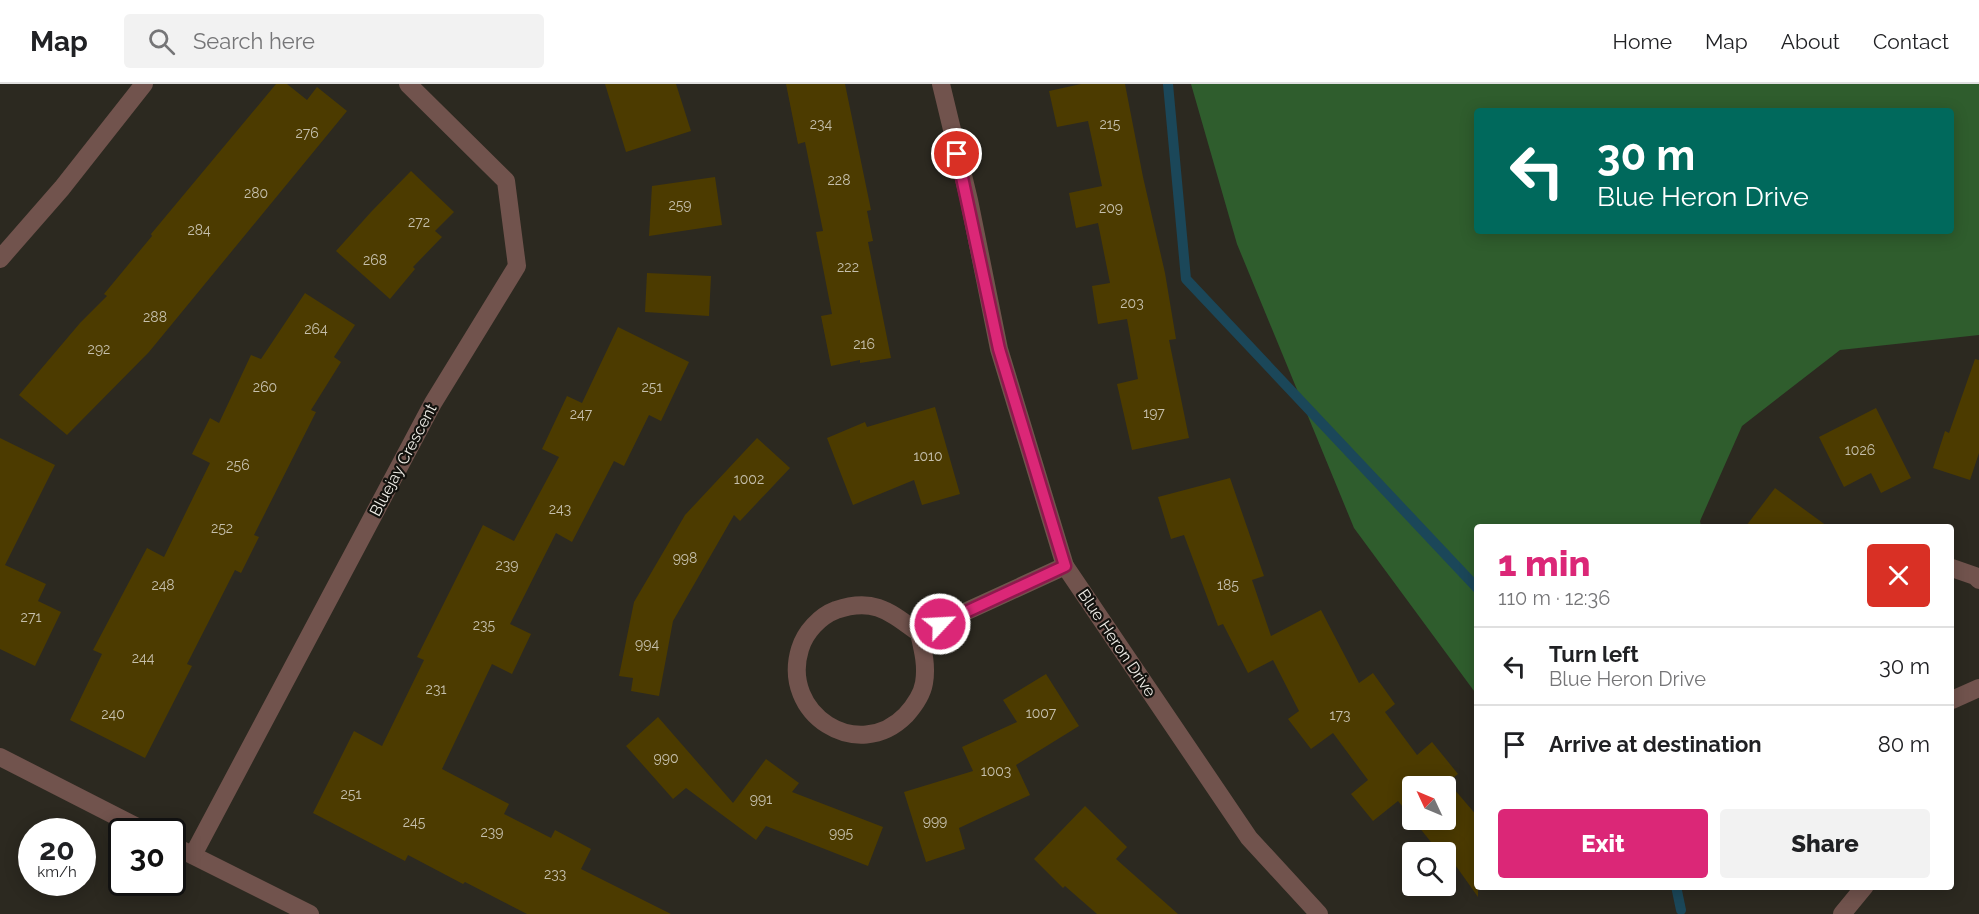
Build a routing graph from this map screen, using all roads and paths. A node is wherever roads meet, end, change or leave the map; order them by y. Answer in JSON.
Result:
{"nodes":[{"id":1,"x":144,"y":84,"type":"edge"},
{"id":2,"x":408,"y":84,"type":"edge"},
{"id":3,"x":941,"y":84,"type":"edge"},
{"id":4,"x":0,"y":259,"type":"edge"},
{"id":5,"x":1065,"y":566,"type":"junction"},
{"id":6,"x":1954,"y":569,"type":"edge"},
{"id":7,"x":1979,"y":580,"type":"edge"},
{"id":8,"x":919,"y":633,"type":"junction"},
{"id":9,"x":1979,"y":688,"type":"edge"},
{"id":10,"x":1954,"y":699,"type":"edge"},
{"id":11,"x":0,"y":757,"type":"edge"},
{"id":12,"x":120,"y":818,"type":"edge"},
{"id":13,"x":186,"y":852,"type":"edge"},
{"id":14,"x":193,"y":855,"type":"junction"},
{"id":15,"x":1862,"y":890,"type":"edge"},
{"id":16,"x":310,"y":914,"type":"edge"},
{"id":17,"x":1319,"y":914,"type":"edge"},
{"id":18,"x":1842,"y":914,"type":"edge"}],
"edges":[{"from":1,"to":4,"type":"street"},
{"from":2,"to":14,"type":"street","name":"Bluejay Crescent"},
{"from":3,"to":5,"type":"street","name":"Blue Heron Drive"},
{"from":5,"to":8,"type":"street"},
{"from":5,"to":17,"type":"street","name":"Blue Heron Drive"},
{"from":6,"to":7,"type":"street"},
{"from":8,"to":8,"type":"street"},
{"from":9,"to":10,"type":"street"},
{"from":11,"to":12,"type":"street"},
{"from":13,"to":14,"type":"street"},
{"from":14,"to":16,"type":"street"},
{"from":15,"to":18,"type":"street"}]}
